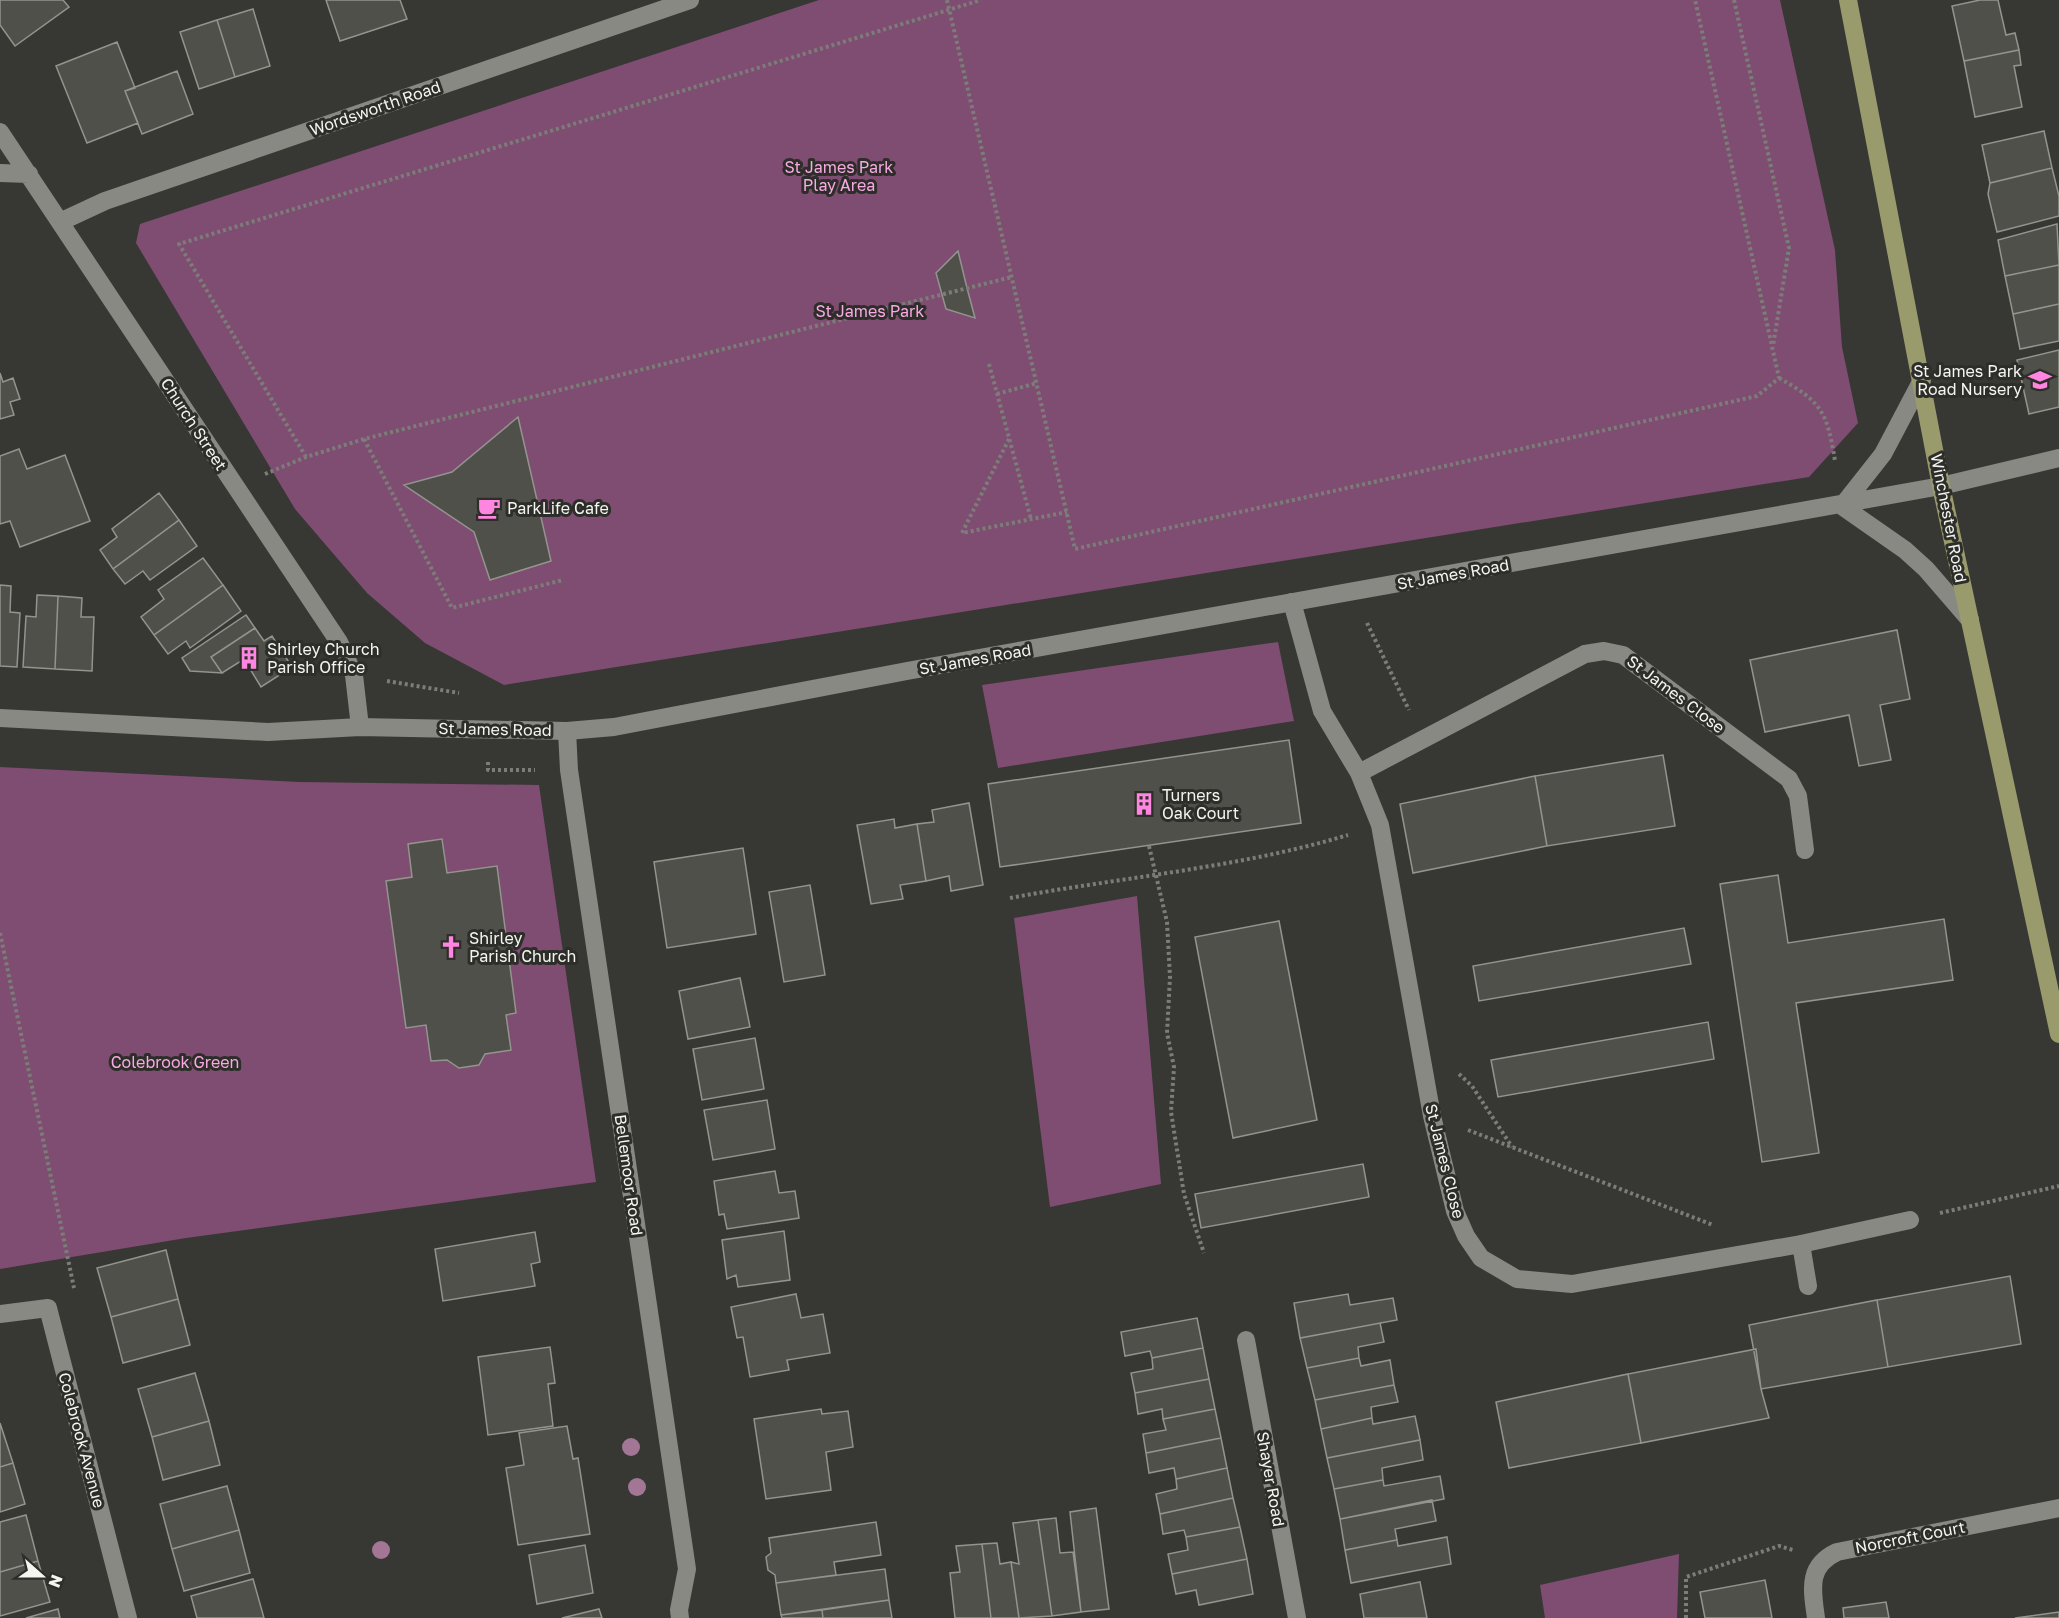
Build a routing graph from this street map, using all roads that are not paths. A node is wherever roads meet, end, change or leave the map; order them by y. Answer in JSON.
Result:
{"nodes":[{"id":1,"x":690,"y":0,"type":"edge"},
{"id":2,"x":1848,"y":0,"type":"edge"},
{"id":3,"x":0,"y":132,"type":"edge"},
{"id":4,"x":0,"y":173,"type":"edge"},
{"id":5,"x":29,"y":174,"type":"junction"},
{"id":6,"x":62,"y":221,"type":"junction"},
{"id":7,"x":1922,"y":380,"type":"junction"},
{"id":8,"x":2059,"y":458,"type":"edge"},
{"id":9,"x":1941,"y":486,"type":"junction"},
{"id":10,"x":1842,"y":506,"type":"junction"},
{"id":11,"x":1292,"y":602,"type":"junction"},
{"id":12,"x":1970,"y":620,"type":"junction"},
{"id":13,"x":0,"y":718,"type":"edge"},
{"id":14,"x":360,"y":727,"type":"junction"},
{"id":15,"x":567,"y":731,"type":"junction"},
{"id":16,"x":1359,"y":773,"type":"junction"},
{"id":17,"x":1805,"y":850,"type":"dead end"},
{"id":18,"x":2059,"y":1034,"type":"edge"},
{"id":19,"x":1910,"y":1220,"type":"road end"},
{"id":20,"x":1801,"y":1244,"type":"junction"},
{"id":21,"x":1808,"y":1286,"type":"dead end"},
{"id":22,"x":0,"y":1314,"type":"edge"},
{"id":23,"x":1246,"y":1340,"type":"dead end"},
{"id":24,"x":2059,"y":1508,"type":"edge"},
{"id":25,"x":128,"y":1618,"type":"edge"},
{"id":26,"x":680,"y":1618,"type":"edge"},
{"id":27,"x":1297,"y":1618,"type":"edge"},
{"id":28,"x":1816,"y":1618,"type":"edge"}],
"edges":[{"from":1,"to":6,"type":"street","name":"Wordsworth Road"},
{"from":2,"to":7,"type":"main road","name":"Winchester Road"},
{"from":3,"to":5,"type":"street","name":"Church Street"},
{"from":4,"to":5,"type":"street"},
{"from":5,"to":6,"type":"street","name":"Church Street"},
{"from":6,"to":14,"type":"street","name":"Church Street"},
{"from":7,"to":9,"type":"main road","name":"Winchester Road"},
{"from":7,"to":10,"type":"street"},
{"from":8,"to":9,"type":"street","name":"St James Road"},
{"from":9,"to":10,"type":"street","name":"St James Road"},
{"from":9,"to":12,"type":"main road","name":"Winchester Road"},
{"from":10,"to":11,"type":"street","name":"St James Road"},
{"from":10,"to":12,"type":"street"},
{"from":11,"to":15,"type":"street","name":"St James Road"},
{"from":11,"to":16,"type":"street","name":"St James Close"},
{"from":12,"to":18,"type":"main road","name":"Winchester Road"},
{"from":13,"to":14,"type":"street","name":"St James Road"},
{"from":14,"to":15,"type":"street","name":"St James Road"},
{"from":15,"to":26,"type":"street","name":"Bellemoor Road"},
{"from":16,"to":17,"type":"street","name":"St James Close"},
{"from":16,"to":20,"type":"street","name":"St James Close"},
{"from":19,"to":20,"type":"street","name":"St James Close"},
{"from":20,"to":21,"type":"street"},
{"from":22,"to":25,"type":"street","name":"Colebrook Avenue"},
{"from":23,"to":27,"type":"street","name":"Shayer Road"},
{"from":24,"to":28,"type":"street","name":"Norcroft Court"}]}
